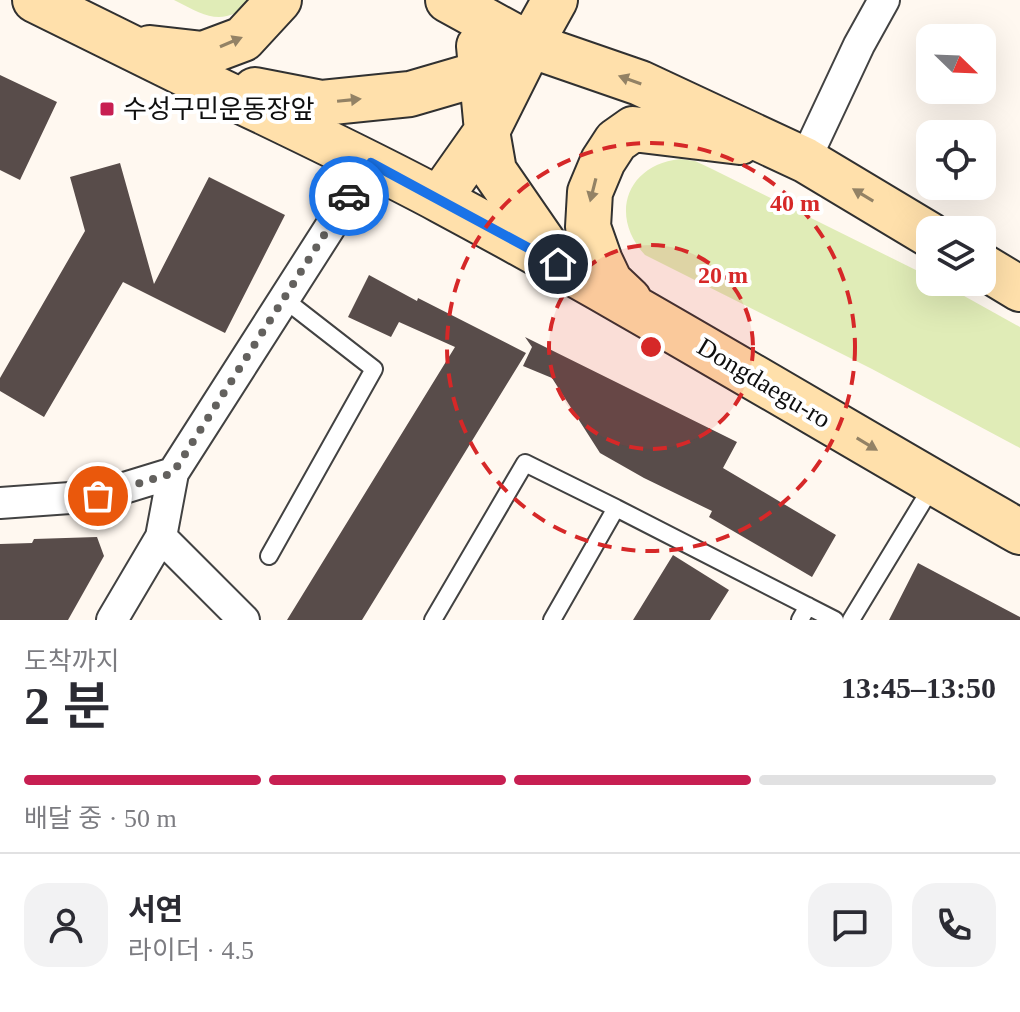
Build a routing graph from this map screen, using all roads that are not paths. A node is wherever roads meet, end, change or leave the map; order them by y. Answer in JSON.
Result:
{"nodes":[{"id":1,"x":35,"y":0,"type":"edge"},
{"id":2,"x":279,"y":0,"type":"edge"},
{"id":3,"x":555,"y":0,"type":"edge"},
{"id":4,"x":884,"y":0,"type":"edge"},
{"id":5,"x":470,"y":5,"type":"edge"},
{"id":6,"x":530,"y":45,"type":"junction"},
{"id":7,"x":128,"y":46,"type":"junction"},
{"id":8,"x":482,"y":73,"type":"junction"},
{"id":9,"x":190,"y":77,"type":"junction"},
{"id":10,"x":410,"y":94,"type":"junction"},
{"id":11,"x":487,"y":131,"type":"junction"},
{"id":12,"x":790,"y":153,"type":"junction"},
{"id":13,"x":361,"y":158,"type":"junction"},
{"id":14,"x":439,"y":199,"type":"junction"},
{"id":15,"x":916,"y":227,"type":"edge"},
{"id":16,"x":558,"y":264,"type":"junction"},
{"id":17,"x":996,"y":274,"type":"edge"},
{"id":18,"x":1020,"y":289,"type":"edge"},
{"id":19,"x":284,"y":299,"type":"junction"},
{"id":20,"x":640,"y":310,"type":"junction"},
{"id":21,"x":173,"y":473,"type":"junction"},
{"id":22,"x":934,"y":483,"type":"junction"},
{"id":23,"x":0,"y":503,"type":"edge"},
{"id":24,"x":616,"y":508,"type":"junction"},
{"id":25,"x":1020,"y":532,"type":"edge"},
{"id":26,"x":161,"y":537,"type":"junction"},
{"id":27,"x":269,"y":556,"type":"dead end"},
{"id":28,"x":804,"y":613,"type":"edge"},
{"id":29,"x":112,"y":620,"type":"edge"},
{"id":30,"x":244,"y":620,"type":"edge"},
{"id":31,"x":433,"y":620,"type":"edge"},
{"id":32,"x":552,"y":620,"type":"edge"},
{"id":33,"x":835,"y":620,"type":"edge"},
{"id":34,"x":851,"y":620,"type":"edge"}],
"edges":[{"from":1,"to":7,"type":"main road","name":"Dongdaegu-ro"},
{"from":7,"to":2,"type":"main road","one_way":true},
{"from":3,"to":6,"type":"main road"},
{"from":4,"to":12,"type":"street"},
{"from":5,"to":6,"type":"main road"},
{"from":5,"to":8,"type":"main road"},
{"from":5,"to":10,"type":"main road"},
{"from":6,"to":8,"type":"main road"},
{"from":6,"to":11,"type":"main road"},
{"from":12,"to":6,"type":"main road","one_way":true},
{"from":7,"to":9,"type":"main road","name":"Dongdaegu-ro"},
{"from":8,"to":10,"type":"main road"},
{"from":8,"to":11,"type":"main road"},
{"from":9,"to":10,"type":"main road","one_way":true},
{"from":9,"to":13,"type":"main road","name":"Dongdaegu-ro"},
{"from":10,"to":13,"type":"main road"},
{"from":11,"to":14,"type":"main road"},
{"from":11,"to":16,"type":"main road"},
{"from":15,"to":12,"type":"main road","one_way":true},
{"from":12,"to":20,"type":"main road","one_way":true},
{"from":13,"to":14,"type":"main road","name":"Dongdaegu-ro"},
{"from":13,"to":19,"type":"street"},
{"from":14,"to":16,"type":"main road","name":"Dongdaegu-ro"},
{"from":16,"to":20,"type":"main road","name":"Dongdaegu-ro"},
{"from":17,"to":18,"type":"main road"},
{"from":19,"to":21,"type":"street"},
{"from":19,"to":27,"type":"lane"},
{"from":20,"to":22,"type":"main road","name":"Dongdaegu-ro","one_way":true},
{"from":21,"to":23,"type":"street"},
{"from":21,"to":26,"type":"street"},
{"from":22,"to":25,"type":"main road","name":"Dongdaegu-ro"},
{"from":22,"to":34,"type":"lane"},
{"from":24,"to":28,"type":"lane"},
{"from":24,"to":31,"type":"lane"},
{"from":24,"to":32,"type":"lane"},
{"from":26,"to":29,"type":"street"},
{"from":26,"to":30,"type":"street"},
{"from":28,"to":33,"type":"lane"}]}
